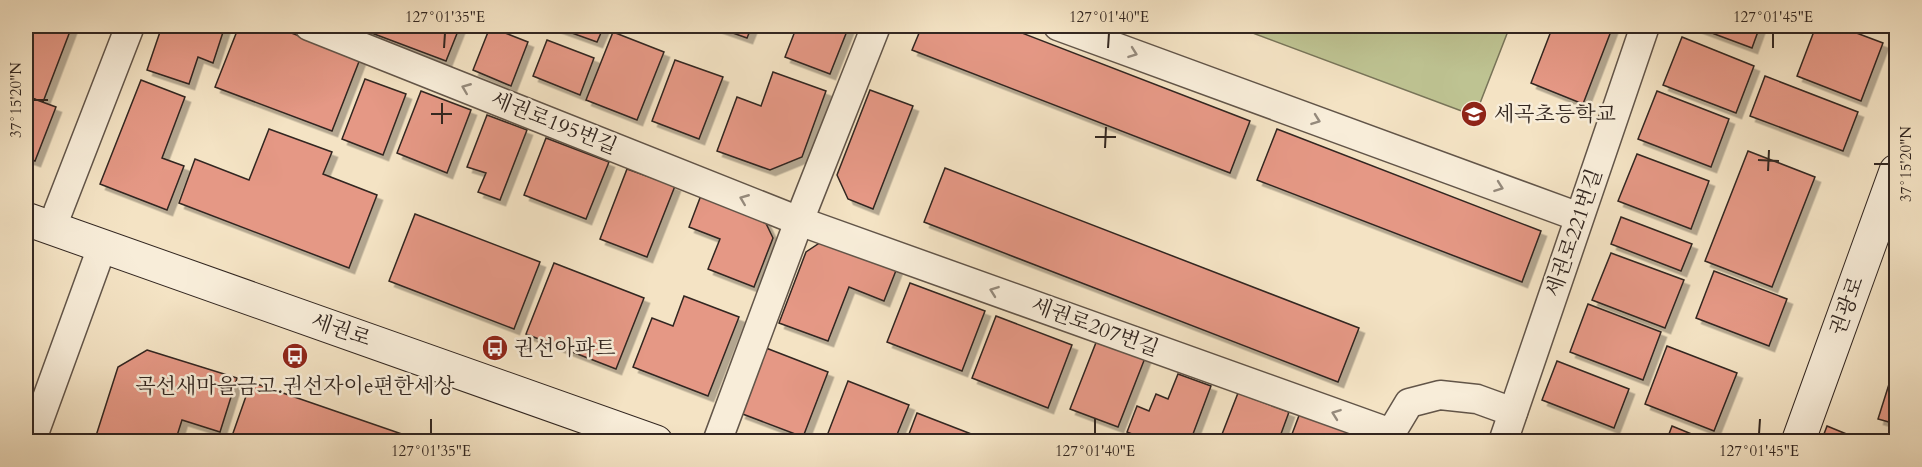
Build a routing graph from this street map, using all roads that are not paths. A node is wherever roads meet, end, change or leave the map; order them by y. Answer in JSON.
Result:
{"nodes":[{"id":1,"x":130,"y":26,"type":"edge"},
{"id":2,"x":309,"y":26,"type":"edge"},
{"id":3,"x":876,"y":26,"type":"edge"},
{"id":4,"x":1058,"y":26,"type":"edge"},
{"id":5,"x":1646,"y":26,"type":"edge"},
{"id":6,"x":1896,"y":171,"type":"edge"},
{"id":7,"x":1579,"y":217,"type":"junction"},
{"id":8,"x":799,"y":221,"type":"junction"},
{"id":9,"x":39,"y":223,"type":"edge"},
{"id":10,"x":102,"y":247,"type":"junction"},
{"id":11,"x":1513,"y":412,"type":"junction"},
{"id":12,"x":1392,"y":437,"type":"edge"},
{"id":13,"x":30,"y":441,"type":"edge"},
{"id":14,"x":656,"y":441,"type":"edge"},
{"id":15,"x":717,"y":441,"type":"edge"},
{"id":16,"x":1503,"y":441,"type":"edge"},
{"id":17,"x":1798,"y":441,"type":"edge"}],
"edges":[{"from":1,"to":9,"type":"street"},
{"from":8,"to":2,"type":"street","name":"세권로195번길","one_way":true},
{"from":3,"to":8,"type":"street"},
{"from":4,"to":7,"type":"street","one_way":true},
{"from":5,"to":7,"type":"street","name":"세권로221번길"},
{"from":6,"to":17,"type":"street","name":"권광로"},
{"from":7,"to":11,"type":"street","name":"세권로221번길"},
{"from":12,"to":8,"type":"street","name":"세권로207번길","one_way":true},
{"from":8,"to":15,"type":"street"},
{"from":9,"to":10,"type":"street","name":"세권로"},
{"from":10,"to":13,"type":"street"},
{"from":10,"to":14,"type":"street","name":"세권로"},
{"from":11,"to":12,"type":"street","name":"세권로207번길"},
{"from":11,"to":16,"type":"street","name":"세권로221번길"}]}
